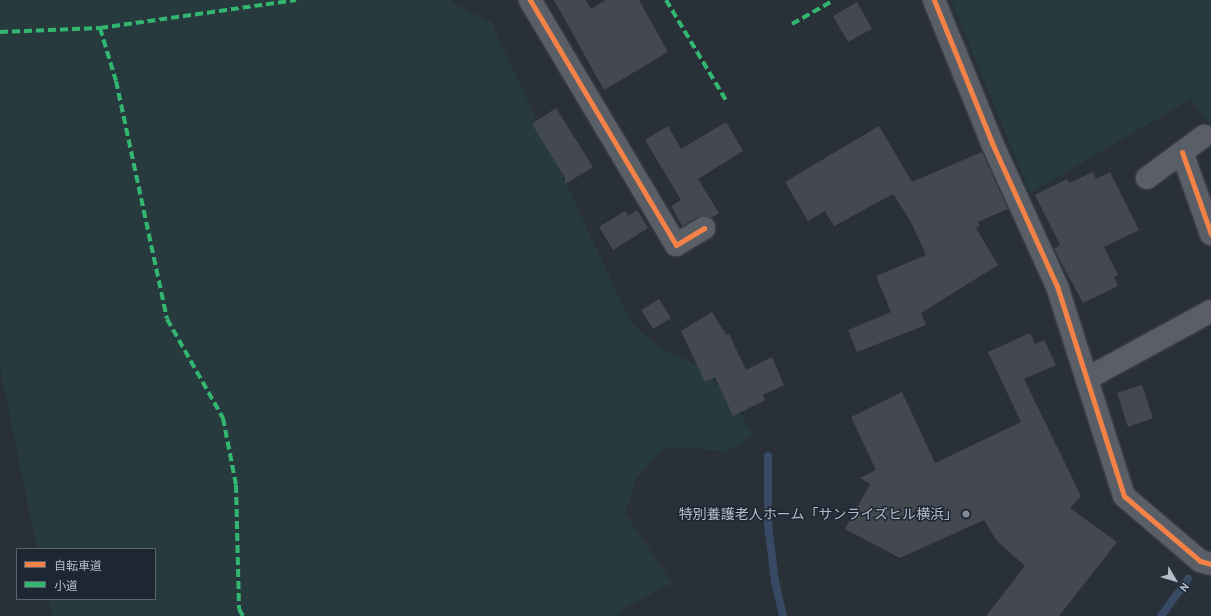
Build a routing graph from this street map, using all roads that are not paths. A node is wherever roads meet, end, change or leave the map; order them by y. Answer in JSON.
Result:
{"nodes":[{"id":1,"x":530,"y":0,"type":"edge"},
{"id":2,"x":934,"y":0,"type":"edge"},
{"id":3,"x":1204,"y":136,"type":"dead end"},
{"id":4,"x":1182,"y":152,"type":"junction"},
{"id":5,"x":1147,"y":178,"type":"dead end"},
{"id":6,"x":704,"y":228,"type":"dead end"},
{"id":7,"x":1211,"y":234,"type":"edge"},
{"id":8,"x":1211,"y":311,"type":"edge"},
{"id":9,"x":1088,"y":378,"type":"junction"},
{"id":10,"x":1211,"y":564,"type":"edge"}],
"edges":[{"from":1,"to":6,"type":"street"},
{"from":2,"to":9,"type":"street"},
{"from":3,"to":4,"type":"street"},
{"from":4,"to":5,"type":"street"},
{"from":4,"to":7,"type":"street"},
{"from":8,"to":9,"type":"street"},
{"from":9,"to":10,"type":"street"}]}
